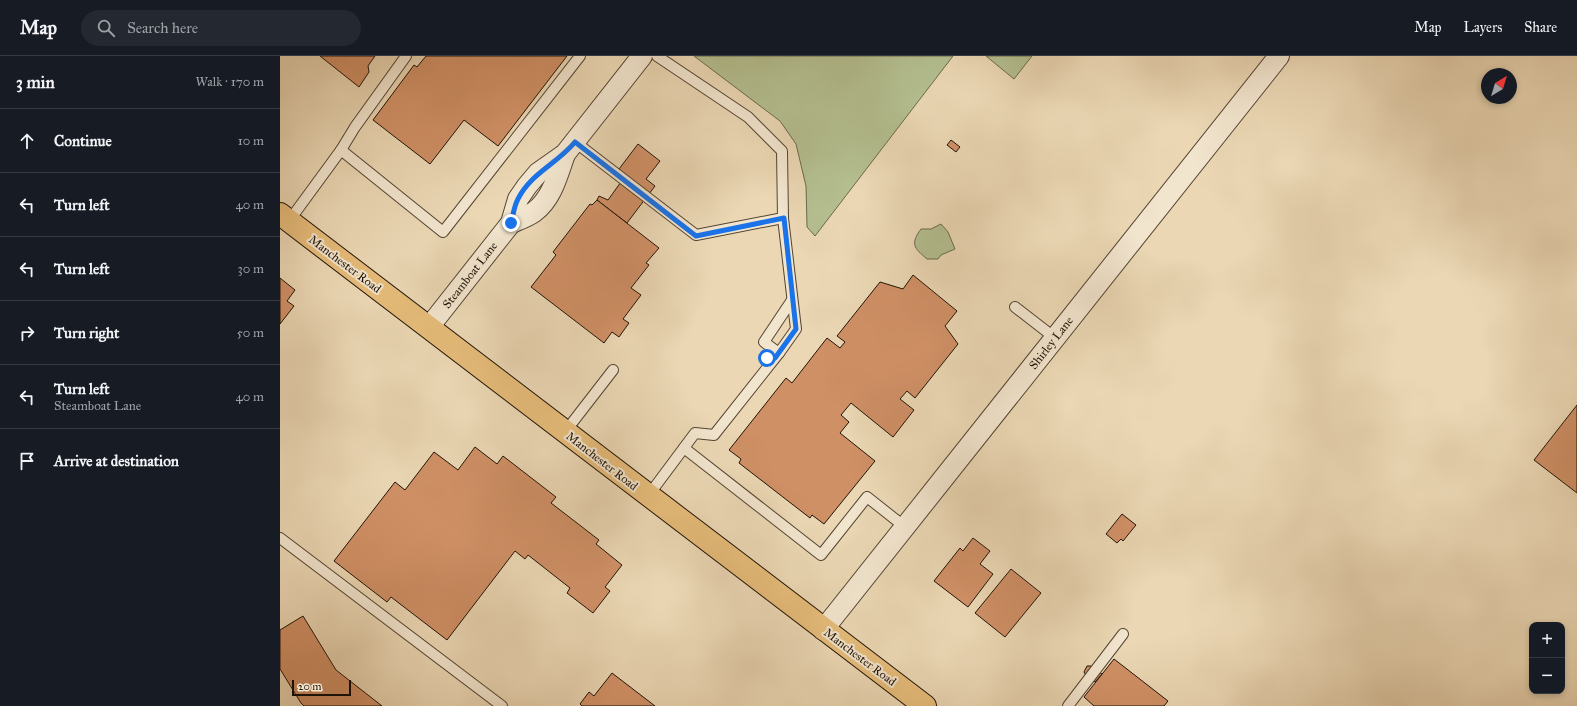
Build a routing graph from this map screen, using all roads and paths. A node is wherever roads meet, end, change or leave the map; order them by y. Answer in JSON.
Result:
{"nodes":[{"id":1,"x":406,"y":56,"type":"edge"},
{"id":2,"x":580,"y":56,"type":"edge"},
{"id":3,"x":1279,"y":56,"type":"edge"},
{"id":4,"x":644,"y":57,"type":"edge"},
{"id":5,"x":570,"y":148,"type":"junction"},
{"id":6,"x":341,"y":150,"type":"junction"},
{"id":7,"x":284,"y":218,"type":"edge"},
{"id":8,"x":784,"y":218,"type":"junction"},
{"id":9,"x":792,"y":300,"type":"junction"},
{"id":10,"x":1015,"y":307,"type":"dead end"},
{"id":11,"x":429,"y":327,"type":"junction"},
{"id":12,"x":1055,"y":338,"type":"junction"},
{"id":13,"x":777,"y":355,"type":"junction"},
{"id":14,"x":613,"y":370,"type":"dead end"},
{"id":15,"x":565,"y":432,"type":"junction"},
{"id":16,"x":684,"y":448,"type":"junction"},
{"id":17,"x":648,"y":496,"type":"junction"},
{"id":18,"x":905,"y":527,"type":"junction"},
{"id":19,"x":280,"y":538,"type":"edge"},
{"id":20,"x":823,"y":630,"type":"junction"},
{"id":21,"x":1123,"y":634,"type":"dead end"},
{"id":22,"x":502,"y":706,"type":"edge"},
{"id":23,"x":925,"y":706,"type":"edge"},
{"id":24,"x":1068,"y":706,"type":"edge"}],
"edges":[{"from":1,"to":6,"type":"lane"},
{"from":2,"to":6,"type":"lane"},
{"from":3,"to":12,"type":"street","name":"Shirley Lane"},
{"from":4,"to":5,"type":"street","name":"Steamboat Lane"},
{"from":4,"to":8,"type":"lane"},
{"from":5,"to":8,"type":"lane"},
{"from":5,"to":11,"type":"street","name":"Steamboat Lane"},
{"from":6,"to":7,"type":"lane"},
{"from":7,"to":11,"type":"highway","name":"Manchester Road"},
{"from":8,"to":9,"type":"lane"},
{"from":9,"to":13,"type":"lane"},
{"from":9,"to":13,"type":"lane"},
{"from":10,"to":12,"type":"lane"},
{"from":11,"to":15,"type":"highway","name":"Manchester Road"},
{"from":12,"to":18,"type":"street","name":"Shirley Lane"},
{"from":13,"to":16,"type":"lane"},
{"from":14,"to":15,"type":"lane"},
{"from":15,"to":17,"type":"highway","name":"Manchester Road"},
{"from":16,"to":17,"type":"lane"},
{"from":16,"to":18,"type":"lane"},
{"from":17,"to":20,"type":"highway","name":"Manchester Road"},
{"from":18,"to":20,"type":"street","name":"Shirley Lane"},
{"from":19,"to":22,"type":"lane"},
{"from":20,"to":23,"type":"highway","name":"Manchester Road"},
{"from":21,"to":24,"type":"lane"}]}
